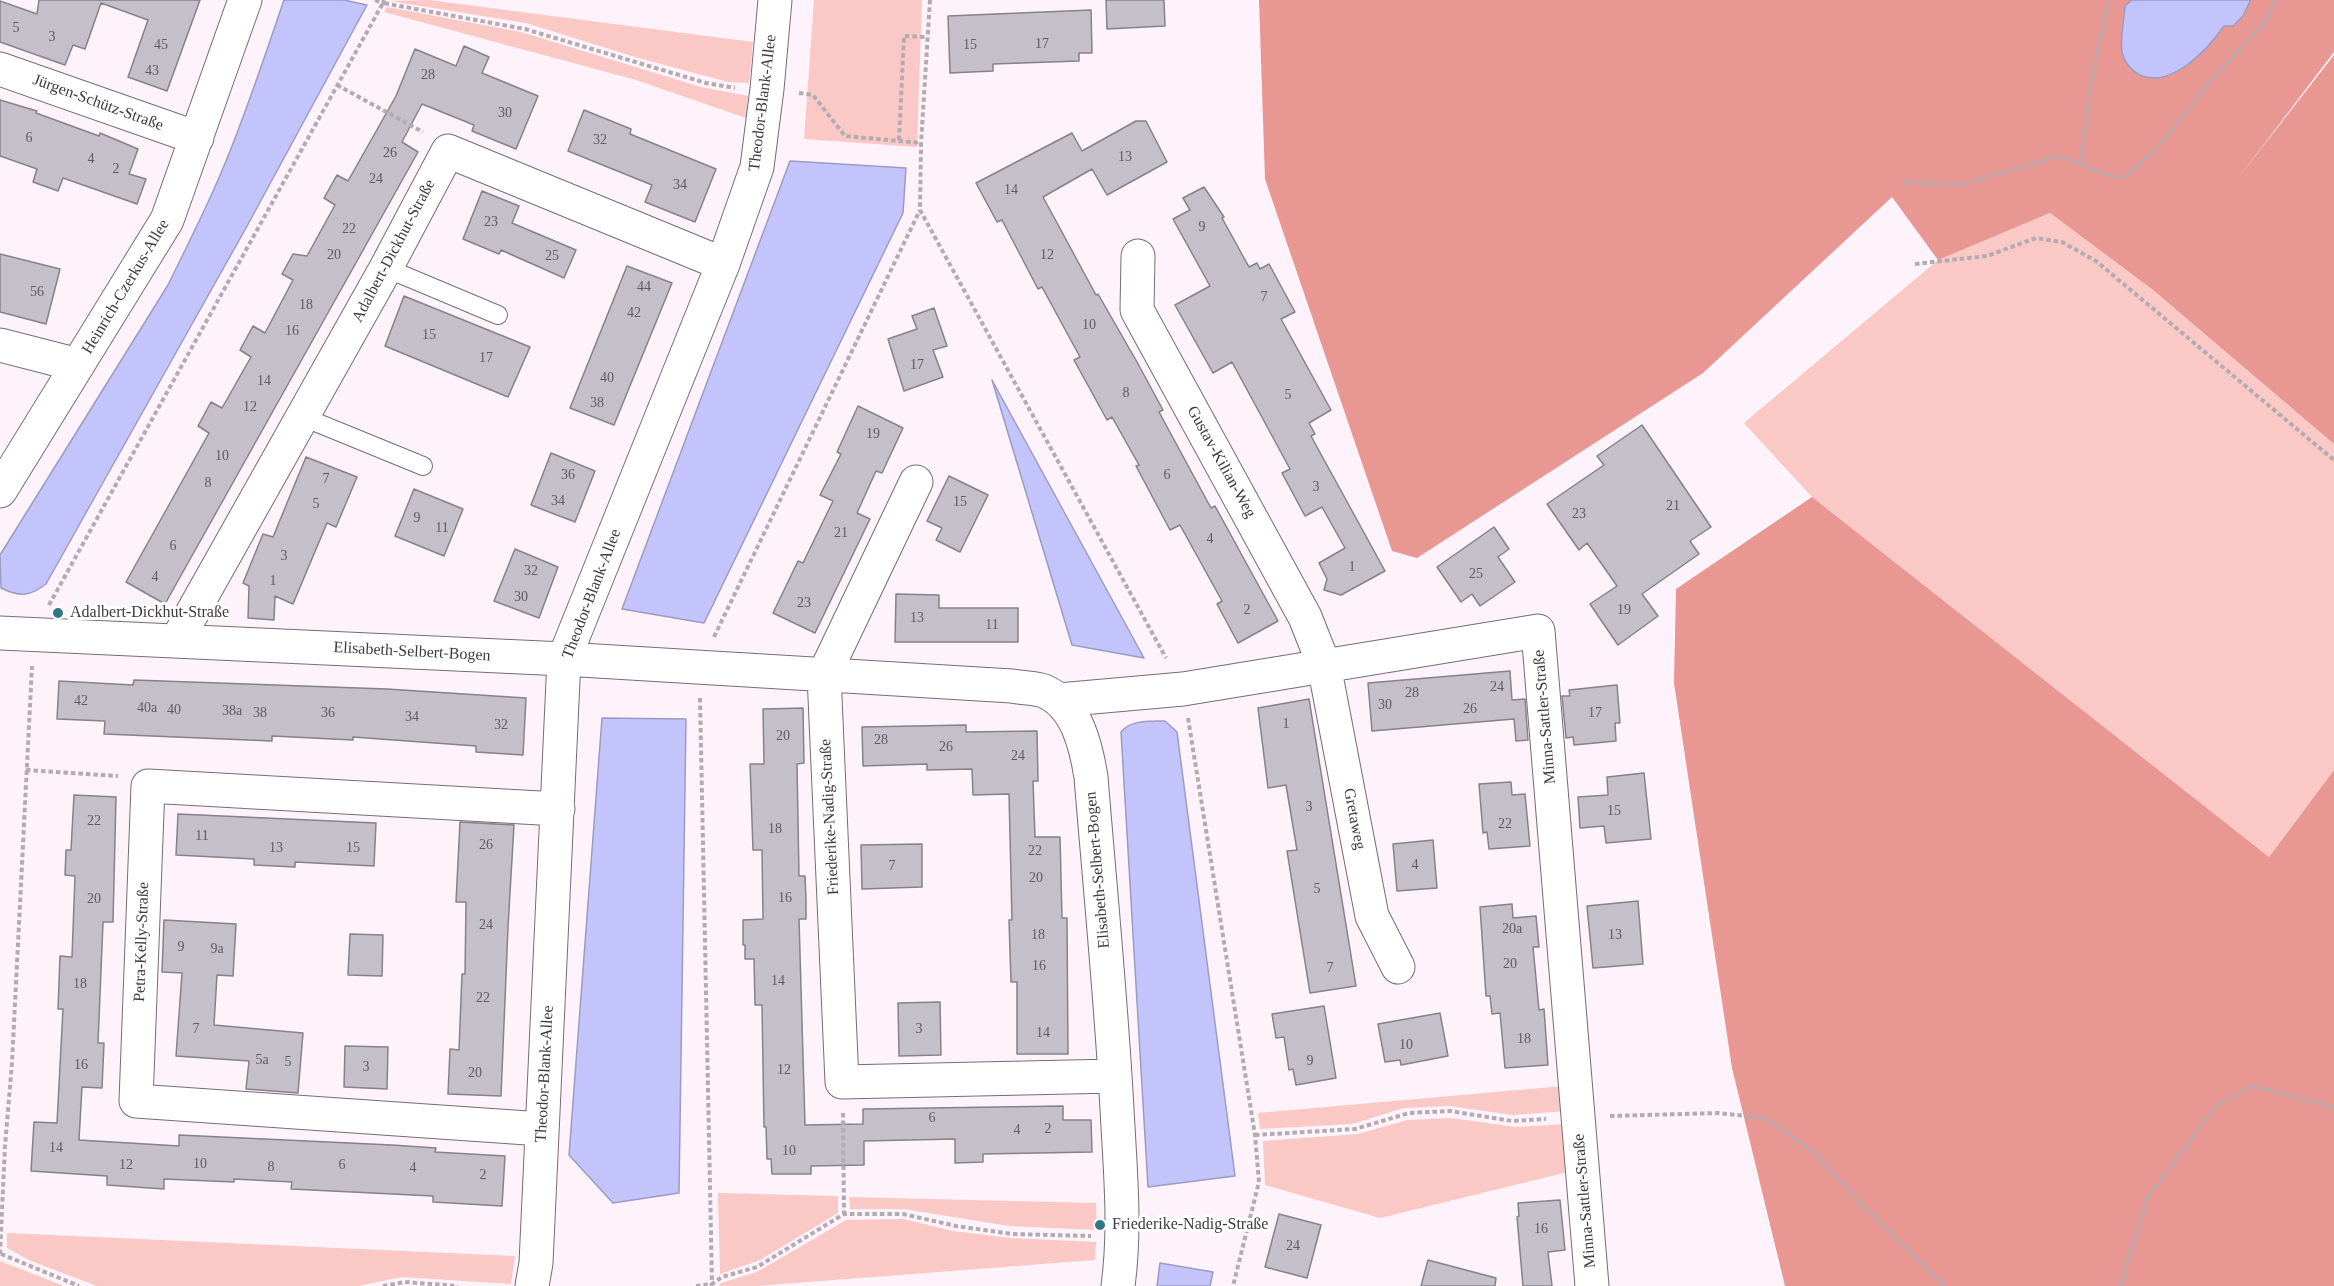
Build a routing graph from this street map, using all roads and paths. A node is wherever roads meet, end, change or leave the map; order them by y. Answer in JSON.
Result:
{"nodes":[{"id":1,"x":245,"y":0,"type":"edge"},
{"id":2,"x":375,"y":0,"type":"edge"},
{"id":3,"x":384,"y":0,"type":"edge"},
{"id":4,"x":775,"y":0,"type":"edge"},
{"id":5,"x":930,"y":0,"type":"edge"},
{"id":6,"x":2109,"y":0,"type":"edge"},
{"id":7,"x":2277,"y":0,"type":"edge"},
{"id":8,"x":927,"y":37,"type":"junction"},
{"id":9,"x":0,"y":69,"type":"edge"},
{"id":10,"x":337,"y":85,"type":"dead end"},
{"id":11,"x":197,"y":138,"type":"junction"},
{"id":12,"x":899,"y":140,"type":"dead end"},
{"id":13,"x":448,"y":151,"type":"junction"},
{"id":14,"x":2080,"y":164,"type":"junction"},
{"id":15,"x":1904,"y":182,"type":"dead end"},
{"id":16,"x":920,"y":210,"type":"junction"},
{"id":17,"x":1138,"y":256,"type":"dead end"},
{"id":18,"x":723,"y":264,"type":"junction"},
{"id":19,"x":1915,"y":264,"type":"dead end"},
{"id":20,"x":386,"y":268,"type":"junction"},
{"id":21,"x":498,"y":315,"type":"dead end"},
{"id":22,"x":0,"y":345,"type":"edge"},
{"id":23,"x":78,"y":365,"type":"junction"},
{"id":24,"x":303,"y":417,"type":"junction"},
{"id":25,"x":2334,"y":460,"type":"edge"},
{"id":26,"x":423,"y":466,"type":"dead end"},
{"id":27,"x":916,"y":482,"type":"dead end"},
{"id":28,"x":0,"y":491,"type":"edge"},
{"id":29,"x":0,"y":633,"type":"edge"},
{"id":30,"x":177,"y":640,"type":"junction"},
{"id":31,"x":564,"y":659,"type":"junction"},
{"id":32,"x":1324,"y":665,"type":"junction"},
{"id":33,"x":699,"y":668,"type":"junction"},
{"id":34,"x":824,"y":675,"type":"junction"},
{"id":35,"x":1183,"y":689,"type":"junction"},
{"id":36,"x":1059,"y":700,"type":"junction"},
{"id":37,"x":26,"y":770,"type":"dead end"},
{"id":38,"x":148,"y":786,"type":"junction"},
{"id":39,"x":558,"y":808,"type":"junction"},
{"id":40,"x":1398,"y":967,"type":"dead end"},
{"id":41,"x":1115,"y":1076,"type":"junction"},
{"id":42,"x":842,"y":1082,"type":"junction"},
{"id":43,"x":2334,"y":1107,"type":"edge"},
{"id":44,"x":1578,"y":1117,"type":"junction"},
{"id":45,"x":542,"y":1130,"type":"junction"},
{"id":46,"x":1255,"y":1135,"type":"junction"},
{"id":47,"x":844,"y":1214,"type":"junction"},
{"id":48,"x":1122,"y":1235,"type":"junction"},
{"id":49,"x":1,"y":1254,"type":"edge"},
{"id":50,"x":711,"y":1285,"type":"edge"},
{"id":51,"x":79,"y":1286,"type":"edge"},
{"id":52,"x":383,"y":1286,"type":"edge"},
{"id":53,"x":458,"y":1286,"type":"edge"},
{"id":54,"x":532,"y":1286,"type":"edge"},
{"id":55,"x":696,"y":1286,"type":"edge"},
{"id":56,"x":1118,"y":1286,"type":"edge"},
{"id":57,"x":1233,"y":1286,"type":"edge"},
{"id":58,"x":1592,"y":1286,"type":"edge"},
{"id":59,"x":1944,"y":1286,"type":"edge"},
{"id":60,"x":2120,"y":1286,"type":"edge"}],
"edges":[{"from":1,"to":11,"type":"street","name":"Heinrich-Czerkus-Allee"},
{"from":2,"to":3,"type":"path"},
{"from":4,"to":18,"type":"street","name":"Theodor-Blank-Allee"},
{"from":5,"to":8,"type":"path"},
{"from":6,"to":14,"type":"path"},
{"from":7,"to":14,"type":"path"},
{"from":8,"to":12,"type":"path"},
{"from":8,"to":16,"type":"path"},
{"from":9,"to":11,"type":"street","name":"Jürgen-Schütz-Straße"},
{"from":10,"to":13,"type":"path"},
{"from":11,"to":23,"type":"street","name":"Heinrich-Czerkus-Allee"},
{"from":13,"to":18,"type":"street"},
{"from":13,"to":20,"type":"street","name":"Adalbert-Dickhut-Straße"},
{"from":14,"to":15,"type":"path"},
{"from":16,"to":33,"type":"path"},
{"from":16,"to":35,"type":"path"},
{"from":17,"to":32,"type":"street","name":"Gustav-Kilian-Weg"},
{"from":18,"to":31,"type":"street","name":"Theodor-Blank-Allee"},
{"from":19,"to":25,"type":"path"},
{"from":20,"to":21,"type":"lane"},
{"from":20,"to":24,"type":"street","name":"Adalbert-Dickhut-Straße"},
{"from":22,"to":23,"type":"street"},
{"from":23,"to":28,"type":"street","name":"Heinrich-Czerkus-Allee"},
{"from":24,"to":26,"type":"lane"},
{"from":24,"to":30,"type":"street","name":"Adalbert-Dickhut-Straße"},
{"from":27,"to":34,"type":"street"},
{"from":29,"to":30,"type":"street","name":"Elisabeth-Selbert-Bogen"},
{"from":30,"to":31,"type":"street","name":"Elisabeth-Selbert-Bogen"},
{"from":31,"to":33,"type":"street","name":"Elisabeth-Selbert-Bogen"},
{"from":31,"to":39,"type":"street","name":"Theodor-Blank-Allee"},
{"from":32,"to":35,"type":"street","name":"Minna-Sattler-Straße"},
{"from":32,"to":40,"type":"street","name":"Gretaweg"},
{"from":32,"to":44,"type":"street","name":"Minna-Sattler-Straße"},
{"from":33,"to":34,"type":"street","name":"Elisabeth-Selbert-Bogen"},
{"from":33,"to":50,"type":"path"},
{"from":34,"to":36,"type":"street","name":"Elisabeth-Selbert-Bogen"},
{"from":34,"to":42,"type":"street","name":"Friederike-Nadig-Straße"},
{"from":35,"to":36,"type":"street","name":"Minna-Sattler-Straße"},
{"from":35,"to":46,"type":"path"},
{"from":36,"to":41,"type":"street","name":"Elisabeth-Selbert-Bogen"},
{"from":37,"to":38,"type":"path"},
{"from":38,"to":39,"type":"street"},
{"from":38,"to":45,"type":"street","name":"Petra-Kelly-Straße"},
{"from":39,"to":45,"type":"street","name":"Theodor-Blank-Allee"},
{"from":41,"to":42,"type":"street"},
{"from":41,"to":48,"type":"street","name":"Elisabeth-Selbert-Bogen"},
{"from":42,"to":47,"type":"path"},
{"from":43,"to":60,"type":"path"},
{"from":44,"to":46,"type":"path"},
{"from":44,"to":58,"type":"street","name":"Minna-Sattler-Straße"},
{"from":44,"to":59,"type":"path"},
{"from":45,"to":54,"type":"street","name":"Theodor-Blank-Allee"},
{"from":46,"to":57,"type":"path"},
{"from":47,"to":48,"type":"path"},
{"from":47,"to":50,"type":"path"},
{"from":48,"to":56,"type":"street","name":"Elisabeth-Selbert-Bogen"},
{"from":49,"to":51,"type":"path"},
{"from":50,"to":55,"type":"path"},
{"from":52,"to":53,"type":"path"}]}
